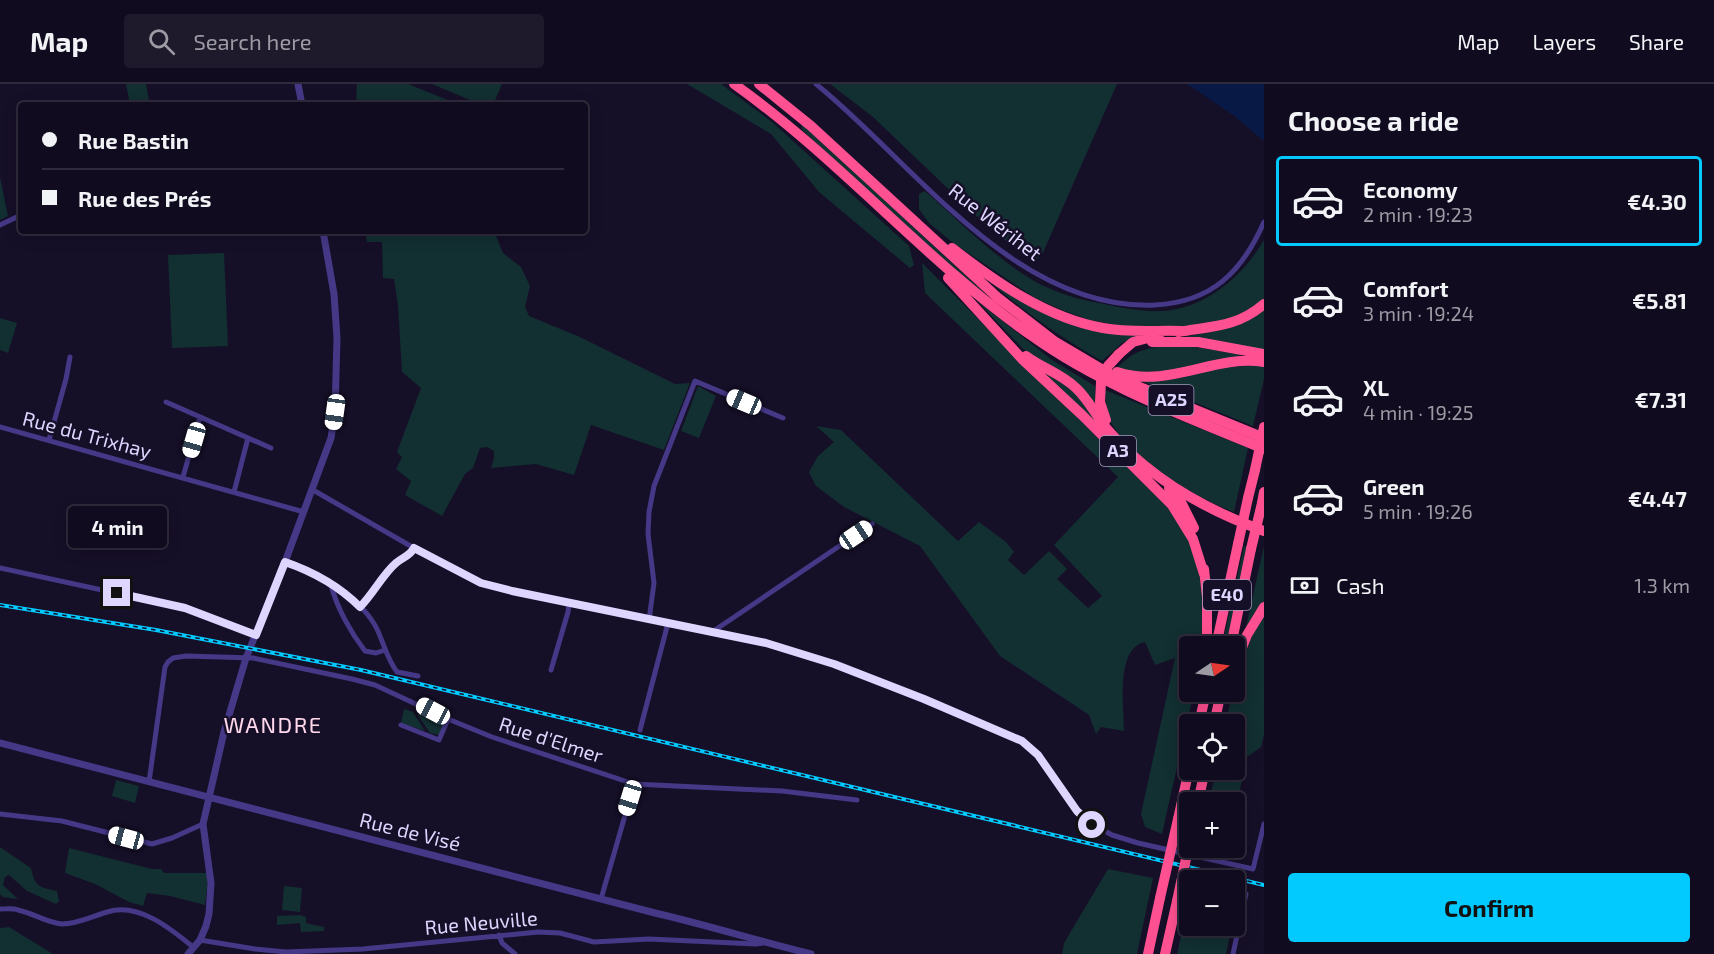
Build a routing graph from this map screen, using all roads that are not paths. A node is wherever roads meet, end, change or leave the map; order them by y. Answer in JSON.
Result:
{"nodes":[{"id":1,"x":298,"y":84,"type":"edge"},
{"id":2,"x":734,"y":84,"type":"edge"},
{"id":3,"x":759,"y":84,"type":"edge"},
{"id":4,"x":816,"y":84,"type":"edge"},
{"id":5,"x":301,"y":102,"type":"edge"},
{"id":6,"x":18,"y":216,"type":"edge"},
{"id":7,"x":1264,"y":222,"type":"edge"},
{"id":8,"x":0,"y":225,"type":"edge"},
{"id":9,"x":921,"y":228,"type":"junction"},
{"id":10,"x":323,"y":234,"type":"edge"},
{"id":11,"x":922,"y":247,"type":"junction"},
{"id":12,"x":1264,"y":304,"type":"edge"},
{"id":13,"x":1182,"y":331,"type":"junction"},
{"id":14,"x":1009,"y":343,"type":"junction"},
{"id":15,"x":1122,"y":352,"type":"junction"},
{"id":16,"x":1264,"y":354,"type":"edge"},
{"id":17,"x":70,"y":357,"type":"dead end"},
{"id":18,"x":1080,"y":358,"type":"junction"},
{"id":19,"x":1264,"y":362,"type":"edge"},
{"id":20,"x":166,"y":402,"type":"dead end"},
{"id":21,"x":200,"y":417,"type":"junction"},
{"id":22,"x":783,"y":418,"type":"dead end"},
{"id":23,"x":0,"y":427,"type":"edge"},
{"id":24,"x":1264,"y":427,"type":"edge"},
{"id":25,"x":248,"y":438,"type":"junction"},
{"id":26,"x":1264,"y":438,"type":"edge"},
{"id":27,"x":49,"y":440,"type":"junction"},
{"id":28,"x":1123,"y":445,"type":"junction"},
{"id":29,"x":271,"y":448,"type":"dead end"},
{"id":30,"x":1264,"y":449,"type":"edge"},
{"id":31,"x":1157,"y":474,"type":"junction"},
{"id":32,"x":183,"y":477,"type":"junction"},
{"id":33,"x":313,"y":490,"type":"junction"},
{"id":34,"x":234,"y":492,"type":"junction"},
{"id":35,"x":1263,"y":497,"type":"edge"},
{"id":36,"x":1211,"y":509,"type":"junction"},
{"id":37,"x":304,"y":512,"type":"junction"},
{"id":38,"x":872,"y":524,"type":"dead end"},
{"id":39,"x":1264,"y":525,"type":"edge"},
{"id":40,"x":1264,"y":531,"type":"edge"},
{"id":41,"x":414,"y":548,"type":"junction"},
{"id":42,"x":285,"y":562,"type":"junction"},
{"id":43,"x":0,"y":568,"type":"edge"},
{"id":44,"x":1204,"y":574,"type":"junction"},
{"id":45,"x":331,"y":585,"type":"junction"},
{"id":46,"x":569,"y":603,"type":"junction"},
{"id":47,"x":360,"y":607,"type":"junction"},
{"id":48,"x":1264,"y":608,"type":"edge"},
{"id":49,"x":649,"y":620,"type":"junction"},
{"id":50,"x":668,"y":623,"type":"junction"},
{"id":51,"x":712,"y":632,"type":"junction"},
{"id":52,"x":256,"y":635,"type":"junction"},
{"id":53,"x":1207,"y":636,"type":"edge"},
{"id":54,"x":1218,"y":636,"type":"edge"},
{"id":55,"x":1233,"y":636,"type":"edge"},
{"id":56,"x":1245,"y":640,"type":"edge"},
{"id":57,"x":385,"y":650,"type":"junction"},
{"id":58,"x":246,"y":658,"type":"junction"},
{"id":59,"x":551,"y":670,"type":"dead end"},
{"id":60,"x":418,"y":676,"type":"dead end"},
{"id":61,"x":448,"y":719,"type":"junction"},
{"id":62,"x":401,"y":725,"type":"dead end"},
{"id":63,"x":639,"y":730,"type":"dead end"},
{"id":64,"x":0,"y":743,"type":"edge"},
{"id":65,"x":1187,"y":780,"type":"edge"},
{"id":66,"x":149,"y":782,"type":"junction"},
{"id":67,"x":634,"y":784,"type":"junction"},
{"id":68,"x":208,"y":797,"type":"junction"},
{"id":69,"x":857,"y":800,"type":"dead end"},
{"id":70,"x":0,"y":814,"type":"edge"},
{"id":71,"x":203,"y":824,"type":"junction"},
{"id":72,"x":1264,"y":824,"type":"edge"},
{"id":73,"x":1257,"y":851,"type":"junction"},
{"id":74,"x":1264,"y":853,"type":"edge"},
{"id":75,"x":1186,"y":858,"type":"edge"},
{"id":76,"x":1246,"y":894,"type":"dead end"},
{"id":77,"x":601,"y":899,"type":"junction"},
{"id":78,"x":0,"y":909,"type":"edge"},
{"id":79,"x":499,"y":935,"type":"junction"},
{"id":80,"x":200,"y":940,"type":"junction"},
{"id":81,"x":764,"y":943,"type":"junction"},
{"id":82,"x":190,"y":951,"type":"edge"},
{"id":83,"x":343,"y":952,"type":"edge"},
{"id":84,"x":515,"y":954,"type":"edge"},
{"id":85,"x":811,"y":954,"type":"edge"},
{"id":86,"x":1148,"y":954,"type":"edge"},
{"id":87,"x":1165,"y":954,"type":"edge"},
{"id":88,"x":1233,"y":954,"type":"edge"}],
"edges":[{"from":1,"to":5,"type":"street"},
{"from":2,"to":11,"type":"highway","number":"A25"},
{"from":3,"to":9,"type":"highway","number":"A25"},
{"from":4,"to":7,"type":"street","name":"Rue Wérihet"},
{"from":6,"to":8,"type":"street"},
{"from":9,"to":13,"type":"highway"},
{"from":9,"to":18,"type":"highway","number":"A25"},
{"from":10,"to":33,"type":"street"},
{"from":11,"to":14,"type":"highway","number":"A3"},
{"from":11,"to":30,"type":"highway","number":"A25"},
{"from":12,"to":13,"type":"highway"},
{"from":13,"to":15,"type":"highway"},
{"from":14,"to":28,"type":"highway","number":"A3"},
{"from":14,"to":44,"type":"highway","number":"A3"},
{"from":15,"to":16,"type":"highway"},
{"from":15,"to":28,"type":"highway","number":"A3","bridge":true},
{"from":17,"to":27,"type":"street"},
{"from":18,"to":19,"type":"highway"},
{"from":18,"to":26,"type":"highway","number":"A25"},
{"from":20,"to":21,"type":"street"},
{"from":21,"to":25,"type":"street"},
{"from":21,"to":32,"type":"street"},
{"from":22,"to":49,"type":"street"},
{"from":23,"to":27,"type":"street","name":"Rue du Trixhay"},
{"from":24,"to":54,"type":"highway","number":"E40","bridge":true},
{"from":25,"to":29,"type":"street"},
{"from":25,"to":34,"type":"street"},
{"from":27,"to":32,"type":"street","name":"Rue du Trixhay"},
{"from":28,"to":31,"type":"highway","number":"A3"},
{"from":31,"to":36,"type":"highway","number":"A3"},
{"from":31,"to":44,"type":"highway","number":"A3"},
{"from":32,"to":34,"type":"street","name":"Rue du Trixhay"},
{"from":33,"to":37,"type":"street"},
{"from":33,"to":41,"type":"street"},
{"from":34,"to":37,"type":"street","name":"Rue du Trixhay"},
{"from":35,"to":55,"type":"highway","number":"E40","bridge":true},
{"from":36,"to":39,"type":"highway","number":"A3"},
{"from":36,"to":40,"type":"highway","number":"A3"},
{"from":37,"to":42,"type":"street"},
{"from":38,"to":51,"type":"street"},
{"from":41,"to":46,"type":"street"},
{"from":41,"to":47,"type":"street"},
{"from":42,"to":45,"type":"street"},
{"from":42,"to":52,"type":"street"},
{"from":43,"to":52,"type":"street"},
{"from":44,"to":53,"type":"highway","number":"A3"},
{"from":45,"to":47,"type":"street"},
{"from":45,"to":57,"type":"street"},
{"from":46,"to":49,"type":"street"},
{"from":46,"to":59,"type":"street"},
{"from":47,"to":57,"type":"street"},
{"from":48,"to":56,"type":"highway"},
{"from":49,"to":50,"type":"street"},
{"from":50,"to":51,"type":"street"},
{"from":50,"to":63,"type":"street"},
{"from":51,"to":73,"type":"street"},
{"from":52,"to":58,"type":"street"},
{"from":57,"to":60,"type":"street"},
{"from":58,"to":61,"type":"street","name":"Rue d'Elmer"},
{"from":58,"to":66,"type":"street","name":"Rue d'Elmer"},
{"from":58,"to":68,"type":"street"},
{"from":61,"to":62,"type":"street"},
{"from":61,"to":67,"type":"street","name":"Rue d'Elmer"},
{"from":64,"to":66,"type":"street","name":"Rue de Visé"},
{"from":65,"to":86,"type":"highway","bridge":true},
{"from":66,"to":68,"type":"street","name":"Rue de Visé"},
{"from":67,"to":69,"type":"street","name":"Rue d'Elmer"},
{"from":67,"to":77,"type":"street"},
{"from":68,"to":71,"type":"street"},
{"from":68,"to":77,"type":"street","name":"Rue de Visé"},
{"from":70,"to":71,"type":"street"},
{"from":71,"to":80,"type":"street"},
{"from":72,"to":73,"type":"street"},
{"from":73,"to":74,"type":"street"},
{"from":75,"to":87,"type":"highway","bridge":true},
{"from":76,"to":88,"type":"street"},
{"from":77,"to":81,"type":"street","name":"Rue de Visé"},
{"from":78,"to":82,"type":"street"},
{"from":79,"to":81,"type":"street","name":"Rue Neuville"},
{"from":79,"to":83,"type":"street","name":"Rue Neuville"},
{"from":79,"to":84,"type":"street"},
{"from":80,"to":82,"type":"street"},
{"from":80,"to":83,"type":"street","name":"Rue Neuville"},
{"from":81,"to":85,"type":"street","name":"Rue de Visé"}]}
